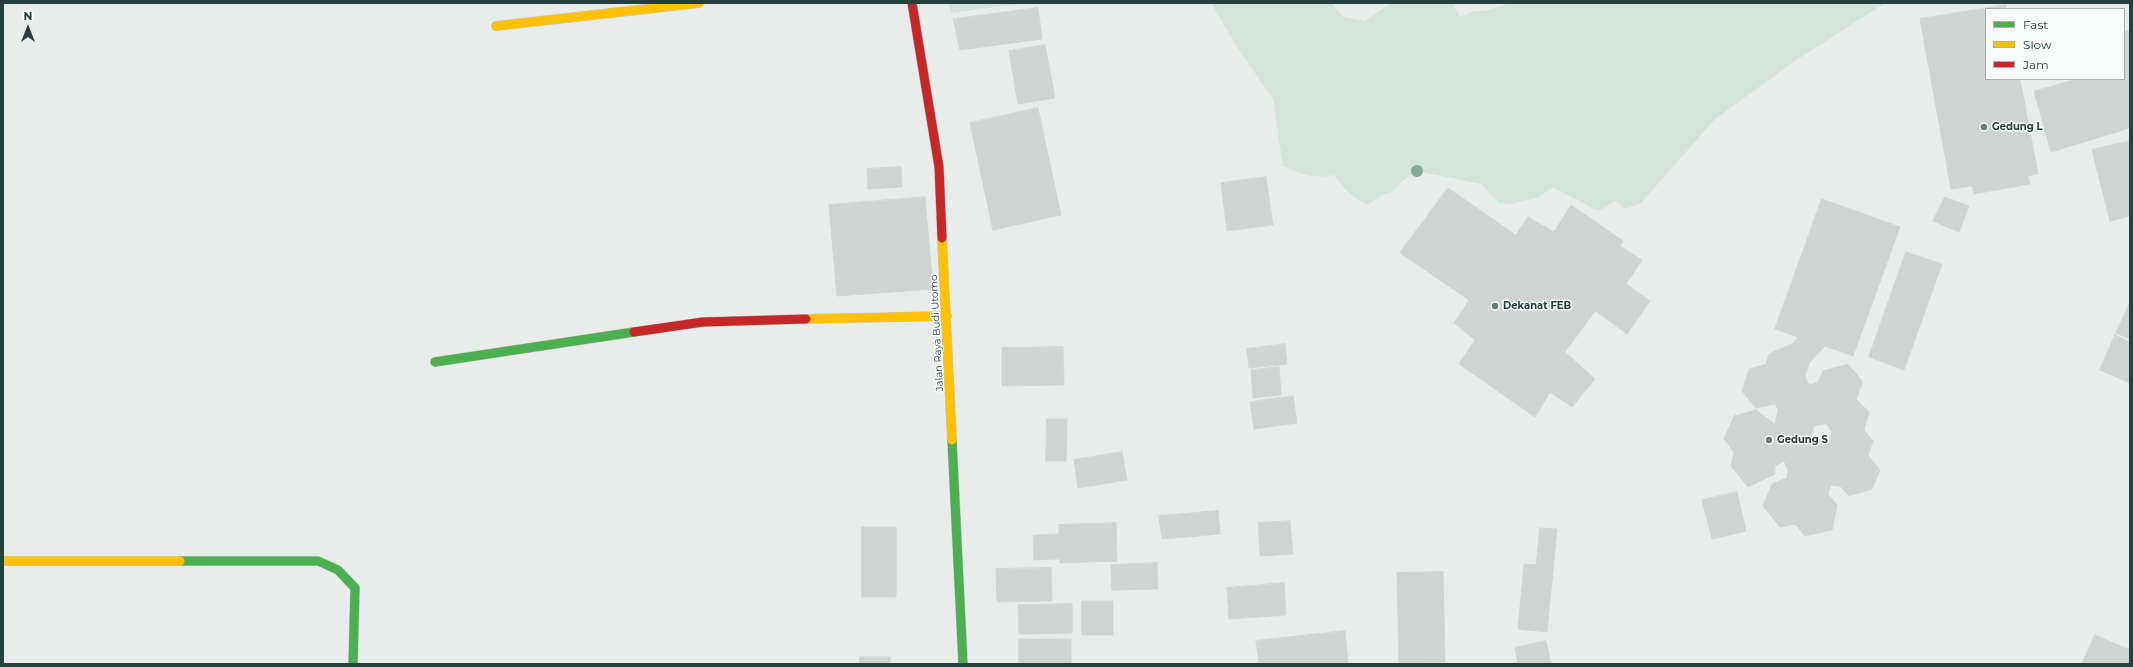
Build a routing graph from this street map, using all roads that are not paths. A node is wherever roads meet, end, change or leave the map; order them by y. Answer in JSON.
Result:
{"nodes":[{"id":1,"x":699,"y":3,"type":"edge"},
{"id":2,"x":912,"y":3,"type":"edge"},
{"id":3,"x":496,"y":26,"type":"dead end"},
{"id":4,"x":947,"y":316,"type":"junction"},
{"id":5,"x":434,"y":362,"type":"dead end"},
{"id":6,"x":3,"y":561,"type":"edge"},
{"id":7,"x":353,"y":664,"type":"edge"},
{"id":8,"x":963,"y":664,"type":"edge"}],
"edges":[{"from":1,"to":3,"type":"main road"},
{"from":2,"to":4,"type":"main road","name":"Jalan Raya Budi Utomo"},
{"from":4,"to":5,"type":"main road"},
{"from":4,"to":8,"type":"main road","name":"Jalan Raya Budi Utomo"},
{"from":6,"to":7,"type":"main road"}]}
